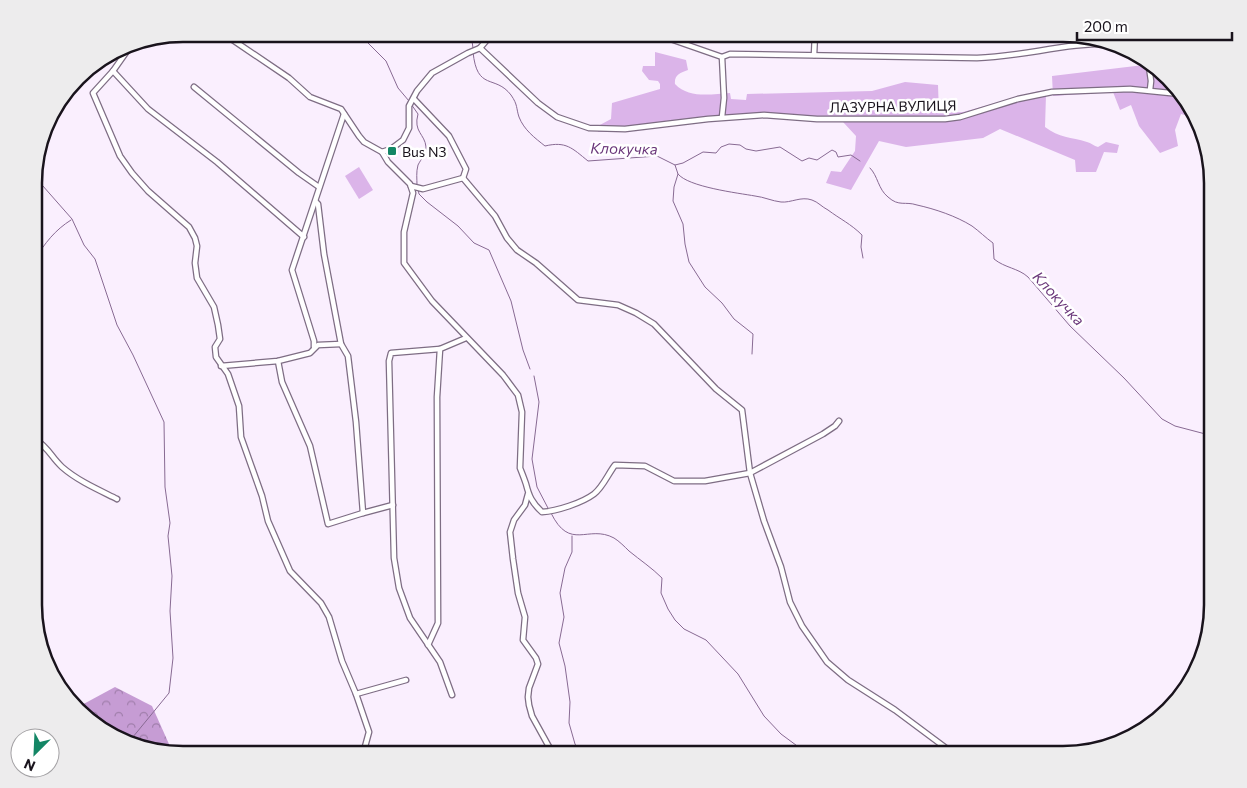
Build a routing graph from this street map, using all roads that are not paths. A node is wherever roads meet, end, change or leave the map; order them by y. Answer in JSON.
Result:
{"nodes":[{"id":1,"x":237,"y":43,"type":"edge"},
{"id":2,"x":483,"y":43,"type":"edge"},
{"id":3,"x":682,"y":43,"type":"edge"},
{"id":4,"x":815,"y":43,"type":"edge"},
{"id":5,"x":1083,"y":44,"type":"edge"},
{"id":6,"x":477,"y":49,"type":"junction"},
{"id":7,"x":814,"y":55,"type":"junction"},
{"id":8,"x":124,"y":56,"type":"edge"},
{"id":9,"x":722,"y":57,"type":"junction"},
{"id":10,"x":113,"y":71,"type":"junction"},
{"id":11,"x":1150,"y":72,"type":"edge"},
{"id":12,"x":194,"y":87,"type":"dead end"},
{"id":13,"x":1150,"y":90,"type":"junction"},
{"id":14,"x":1172,"y":93,"type":"edge"},
{"id":15,"x":413,"y":100,"type":"junction"},
{"id":16,"x":344,"y":114,"type":"junction"},
{"id":17,"x":722,"y":117,"type":"junction"},
{"id":18,"x":382,"y":152,"type":"junction"},
{"id":19,"x":463,"y":178,"type":"junction"},
{"id":20,"x":319,"y":187,"type":"junction"},
{"id":21,"x":414,"y":187,"type":"junction"},
{"id":22,"x":316,"y":202,"type":"junction"},
{"id":23,"x":304,"y":237,"type":"junction"},
{"id":24,"x":466,"y":338,"type":"junction"},
{"id":25,"x":341,"y":344,"type":"junction"},
{"id":26,"x":314,"y":347,"type":"junction"},
{"id":27,"x":440,"y":348,"type":"junction"},
{"id":28,"x":278,"y":360,"type":"junction"},
{"id":29,"x":221,"y":366,"type":"junction"},
{"id":30,"x":839,"y":421,"type":"dead end"},
{"id":31,"x":43,"y":445,"type":"edge"},
{"id":32,"x":750,"y":473,"type":"junction"},
{"id":33,"x":528,"y":494,"type":"junction"},
{"id":34,"x":117,"y":499,"type":"dead end"},
{"id":35,"x":393,"y":505,"type":"junction"},
{"id":36,"x":363,"y":513,"type":"junction"},
{"id":37,"x":428,"y":645,"type":"junction"},
{"id":38,"x":406,"y":680,"type":"dead end"},
{"id":39,"x":356,"y":694,"type":"junction"},
{"id":40,"x":452,"y":695,"type":"dead end"},
{"id":41,"x":942,"y":745,"type":"edge"},
{"id":42,"x":365,"y":746,"type":"edge"},
{"id":43,"x":548,"y":746,"type":"edge"}],
"edges":[{"from":1,"to":16,"type":"street"},
{"from":2,"to":6,"type":"street"},
{"from":3,"to":9,"type":"street"},
{"from":4,"to":7,"type":"street"},
{"from":5,"to":7,"type":"street"},
{"from":6,"to":15,"type":"street"},
{"from":6,"to":17,"type":"street","name":"ЛАЗУРНА ВУЛИЦЯ"},
{"from":7,"to":9,"type":"street"},
{"from":8,"to":10,"type":"street"},
{"from":9,"to":17,"type":"street"},
{"from":10,"to":23,"type":"street"},
{"from":10,"to":29,"type":"street"},
{"from":11,"to":13,"type":"street"},
{"from":12,"to":20,"type":"street"},
{"from":13,"to":14,"type":"street","name":"ЛАЗУРНА ВУЛИЦЯ"},
{"from":13,"to":17,"type":"street","name":"ЛАЗУРНА ВУЛИЦЯ"},
{"from":15,"to":18,"type":"street"},
{"from":15,"to":19,"type":"street"},
{"from":16,"to":18,"type":"street"},
{"from":16,"to":20,"type":"street"},
{"from":18,"to":21,"type":"street"},
{"from":19,"to":21,"type":"street"},
{"from":19,"to":32,"type":"street"},
{"from":20,"to":22,"type":"street"},
{"from":21,"to":24,"type":"street"},
{"from":22,"to":23,"type":"street"},
{"from":22,"to":25,"type":"street"},
{"from":23,"to":26,"type":"street"},
{"from":24,"to":27,"type":"street"},
{"from":24,"to":33,"type":"street"},
{"from":25,"to":26,"type":"street"},
{"from":25,"to":36,"type":"street"},
{"from":26,"to":28,"type":"street"},
{"from":27,"to":35,"type":"street"},
{"from":27,"to":37,"type":"street"},
{"from":28,"to":29,"type":"street"},
{"from":28,"to":36,"type":"street"},
{"from":29,"to":39,"type":"street"},
{"from":30,"to":32,"type":"street"},
{"from":31,"to":34,"type":"street"},
{"from":32,"to":33,"type":"street"},
{"from":32,"to":41,"type":"street"},
{"from":33,"to":43,"type":"street"},
{"from":35,"to":36,"type":"street"},
{"from":35,"to":37,"type":"street"},
{"from":37,"to":40,"type":"street"},
{"from":38,"to":39,"type":"street"},
{"from":39,"to":42,"type":"street"}]}
